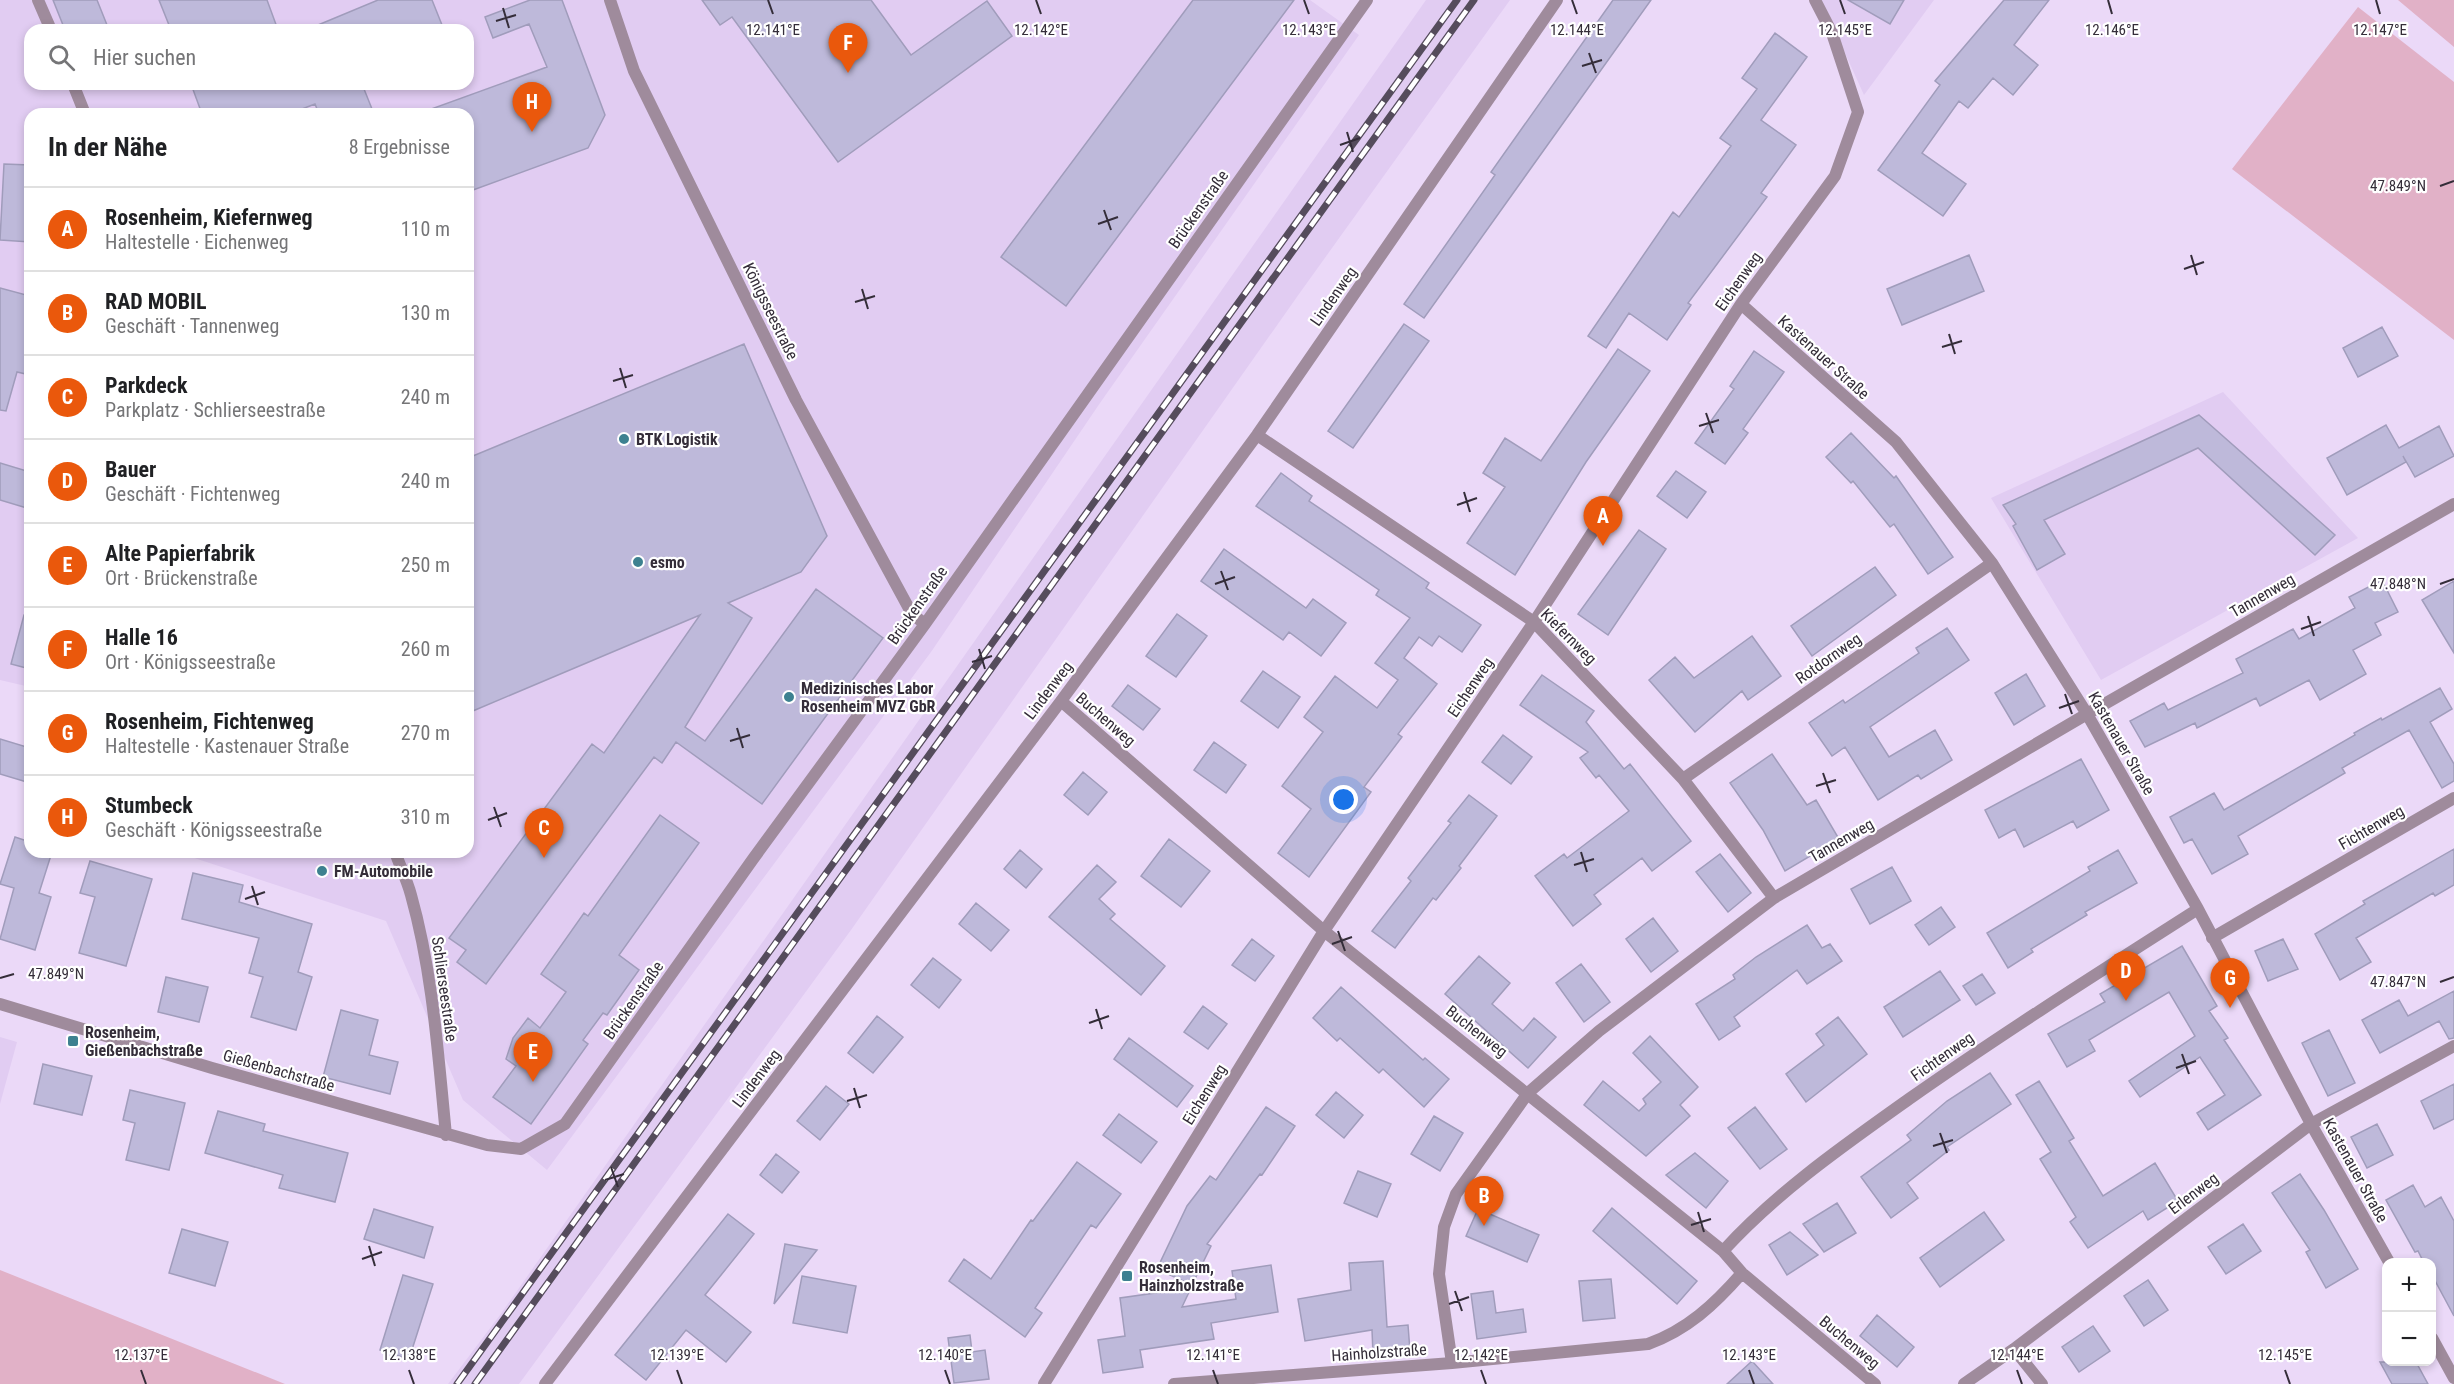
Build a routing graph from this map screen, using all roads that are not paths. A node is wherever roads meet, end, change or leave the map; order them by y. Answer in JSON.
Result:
{"nodes":[{"id":1,"x":38,"y":0,"type":"edge"},
{"id":2,"x":610,"y":0,"type":"edge"},
{"id":3,"x":1367,"y":0,"type":"edge"},
{"id":4,"x":1557,"y":0,"type":"edge"},
{"id":5,"x":1815,"y":0,"type":"edge"},
{"id":6,"x":48,"y":24,"type":"edge"},
{"id":7,"x":75,"y":90,"type":"edge"},
{"id":8,"x":83,"y":108,"type":"edge"},
{"id":9,"x":1741,"y":304,"type":"junction"},
{"id":10,"x":1257,"y":435,"type":"junction"},
{"id":11,"x":2454,"y":504,"type":"edge"},
{"id":12,"x":1992,"y":563,"type":"junction"},
{"id":13,"x":1534,"y":622,"type":"junction"},
{"id":14,"x":925,"y":624,"type":"junction"},
{"id":15,"x":1061,"y":701,"type":"junction"},
{"id":16,"x":2087,"y":714,"type":"junction"},
{"id":17,"x":1683,"y":779,"type":"junction"},
{"id":18,"x":2454,"y":798,"type":"edge"},
{"id":19,"x":397,"y":858,"type":"edge"},
{"id":20,"x":1774,"y":898,"type":"junction"},
{"id":21,"x":2198,"y":909,"type":"junction"},
{"id":22,"x":1324,"y":932,"type":"junction"},
{"id":23,"x":2212,"y":938,"type":"junction"},
{"id":24,"x":0,"y":1004,"type":"edge"},
{"id":25,"x":2454,"y":1046,"type":"edge"},
{"id":26,"x":1528,"y":1093,"type":"junction"},
{"id":27,"x":2311,"y":1124,"type":"junction"},
{"id":28,"x":446,"y":1135,"type":"junction"},
{"id":29,"x":1723,"y":1251,"type":"junction"},
{"id":30,"x":2386,"y":1258,"type":"edge"},
{"id":31,"x":1742,"y":1274,"type":"junction"},
{"id":32,"x":2436,"y":1345,"type":"edge"},
{"id":33,"x":2014,"y":1349,"type":"junction"},
{"id":34,"x":1452,"y":1363,"type":"junction"},
{"id":35,"x":2454,"y":1378,"type":"edge"},
{"id":36,"x":545,"y":1384,"type":"edge"},
{"id":37,"x":1044,"y":1384,"type":"edge"},
{"id":38,"x":1174,"y":1384,"type":"edge"},
{"id":39,"x":1875,"y":1384,"type":"edge"},
{"id":40,"x":1964,"y":1384,"type":"edge"},
{"id":41,"x":2042,"y":1384,"type":"edge"}],
"edges":[{"from":1,"to":6,"type":"street"},
{"from":2,"to":14,"type":"street","name":"Königsseestraße"},
{"from":3,"to":14,"type":"street","name":"Brückenstraße"},
{"from":4,"to":10,"type":"street","name":"Lindenweg"},
{"from":5,"to":9,"type":"street","name":"Eichenweg"},
{"from":7,"to":8,"type":"street"},
{"from":9,"to":12,"type":"street","name":"Kastenauer Straße"},
{"from":9,"to":13,"type":"street","name":"Eichenweg"},
{"from":10,"to":13,"type":"street","name":"Kiefernweg"},
{"from":10,"to":15,"type":"street","name":"Lindenweg"},
{"from":11,"to":16,"type":"street","name":"Tannenweg"},
{"from":12,"to":16,"type":"street","name":"Kastenauer Straße"},
{"from":12,"to":17,"type":"street","name":"Rotdornweg"},
{"from":13,"to":17,"type":"street","name":"Kiefernweg"},
{"from":13,"to":22,"type":"street","name":"Eichenweg"},
{"from":14,"to":28,"type":"street","name":"Brückenstraße"},
{"from":15,"to":22,"type":"street","name":"Buchenweg"},
{"from":15,"to":36,"type":"street","name":"Lindenweg"},
{"from":16,"to":20,"type":"street","name":"Tannenweg"},
{"from":16,"to":21,"type":"street","name":"Kastenauer Straße"},
{"from":17,"to":20,"type":"street","name":"Kiefernweg"},
{"from":18,"to":23,"type":"street","name":"Fichtenweg"},
{"from":19,"to":28,"type":"street","name":"Schlierseestraße"},
{"from":20,"to":26,"type":"street","name":"Tannenweg"},
{"from":21,"to":23,"type":"street","name":"Kastenauer Straße"},
{"from":21,"to":29,"type":"street","name":"Fichtenweg"},
{"from":22,"to":26,"type":"street","name":"Buchenweg"},
{"from":22,"to":37,"type":"street","name":"Eichenweg"},
{"from":23,"to":27,"type":"street","name":"Kastenauer Straße"},
{"from":24,"to":28,"type":"street","name":"Gießenbachstraße"},
{"from":25,"to":27,"type":"street","name":"Erlenweg"},
{"from":26,"to":29,"type":"street","name":"Buchenweg"},
{"from":26,"to":34,"type":"street","name":"Tannenweg"},
{"from":27,"to":30,"type":"street","name":"Kastenauer Straße"},
{"from":27,"to":33,"type":"street","name":"Erlenweg"},
{"from":29,"to":31,"type":"street","name":"Buchenweg"},
{"from":31,"to":34,"type":"street","name":"Hainholzstraße"},
{"from":31,"to":39,"type":"street","name":"Buchenweg"},
{"from":32,"to":35,"type":"street"},
{"from":33,"to":40,"type":"street","name":"Erlenweg"},
{"from":33,"to":41,"type":"street"},
{"from":34,"to":38,"type":"street","name":"Hainholzstraße"}]}
